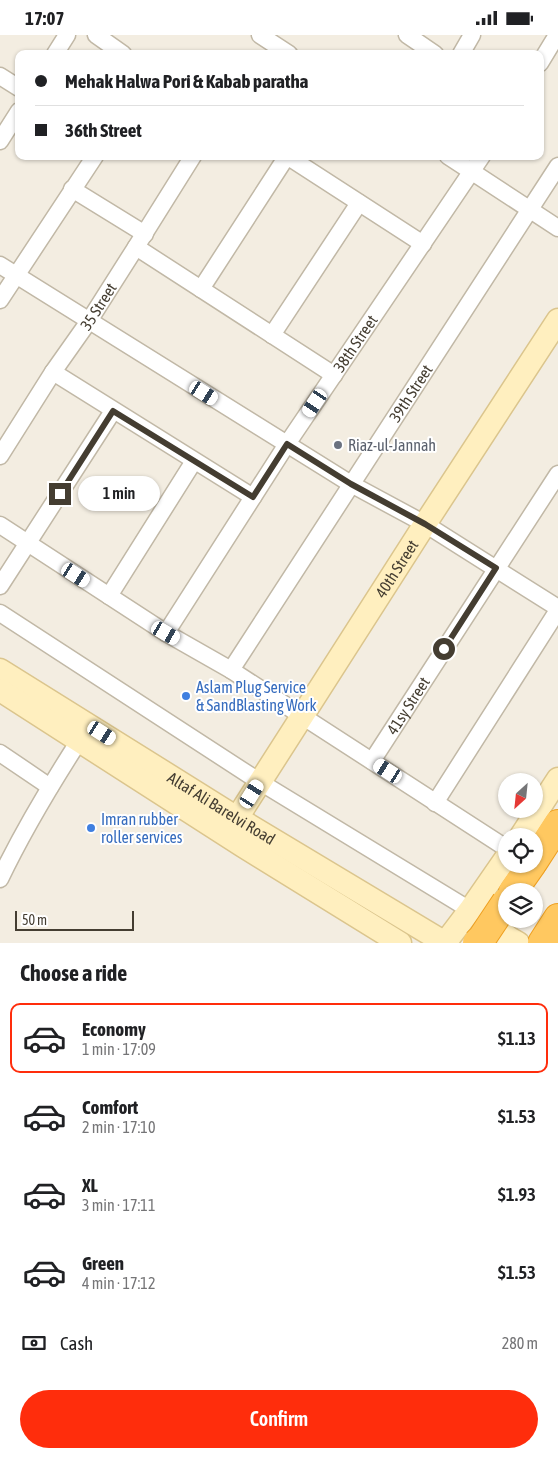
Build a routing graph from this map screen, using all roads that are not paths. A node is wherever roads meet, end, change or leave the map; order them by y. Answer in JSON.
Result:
{"nodes":[{"id":1,"x":67,"y":35,"type":"edge"},
{"id":2,"x":96,"y":35,"type":"edge"},
{"id":3,"x":260,"y":35,"type":"edge"},
{"id":4,"x":408,"y":35,"type":"edge"},
{"id":5,"x":472,"y":35,"type":"edge"},
{"id":6,"x":557,"y":35,"type":"edge"},
{"id":7,"x":58,"y":50,"type":"edge"},
{"id":8,"x":117,"y":50,"type":"edge"},
{"id":9,"x":283,"y":50,"type":"edge"},
{"id":10,"x":429,"y":50,"type":"edge"},
{"id":11,"x":463,"y":50,"type":"edge"},
{"id":12,"x":544,"y":56,"type":"edge"},
{"id":13,"x":0,"y":76,"type":"edge"},
{"id":14,"x":15,"y":85,"type":"edge"},
{"id":15,"x":15,"y":117,"type":"edge"},
{"id":16,"x":0,"y":141,"type":"edge"},
{"id":17,"x":91,"y":160,"type":"edge"},
{"id":18,"x":191,"y":160,"type":"edge"},
{"id":19,"x":285,"y":160,"type":"edge"},
{"id":20,"x":294,"y":160,"type":"edge"},
{"id":21,"x":454,"y":160,"type":"edge"},
{"id":22,"x":480,"y":160,"type":"edge"},
{"id":23,"x":558,"y":166,"type":"edge"},
{"id":24,"x":472,"y":172,"type":"junction"},
{"id":25,"x":72,"y":189,"type":"junction"},
{"id":26,"x":359,"y":203,"type":"junction"},
{"id":27,"x":529,"y":209,"type":"junction"},
{"id":28,"x":558,"y":228,"type":"edge"},
{"id":29,"x":141,"y":240,"type":"junction"},
{"id":30,"x":423,"y":244,"type":"junction"},
{"id":31,"x":0,"y":265,"type":"edge"},
{"id":32,"x":15,"y":275,"type":"junction"},
{"id":33,"x":201,"y":289,"type":"junction"},
{"id":34,"x":0,"y":300,"type":"edge"},
{"id":35,"x":558,"y":320,"type":"edge"},
{"id":36,"x":89,"y":321,"type":"junction"},
{"id":37,"x":272,"y":335,"type":"junction"},
{"id":38,"x":53,"y":373,"type":"junction"},
{"id":39,"x":334,"y":375,"type":"junction"},
{"id":40,"x":113,"y":411,"type":"junction"},
{"id":41,"x":287,"y":444,"type":"junction"},
{"id":42,"x":0,"y":456,"type":"edge"},
{"id":43,"x":194,"y":461,"type":"junction"},
{"id":44,"x":558,"y":473,"type":"edge"},
{"id":45,"x":351,"y":484,"type":"junction"},
{"id":46,"x":253,"y":497,"type":"junction"},
{"id":47,"x":425,"y":524,"type":"junction"},
{"id":48,"x":0,"y":525,"type":"edge"},
{"id":49,"x":28,"y":544,"type":"junction"},
{"id":50,"x":496,"y":568,"type":"junction"},
{"id":51,"x":0,"y":586,"type":"edge"},
{"id":52,"x":109,"y":596,"type":"junction"},
{"id":53,"x":558,"y":609,"type":"edge"},
{"id":54,"x":0,"y":613,"type":"edge"},
{"id":55,"x":166,"y":633,"type":"junction"},
{"id":56,"x":0,"y":670,"type":"edge"},
{"id":57,"x":231,"y":670,"type":"junction"},
{"id":58,"x":0,"y":690,"type":"edge"},
{"id":59,"x":302,"y":716,"type":"junction"},
{"id":60,"x":79,"y":741,"type":"junction"},
{"id":61,"x":0,"y":753,"type":"edge"},
{"id":62,"x":372,"y":761,"type":"junction"},
{"id":63,"x":558,"y":779,"type":"edge"},
{"id":64,"x":260,"y":782,"type":"junction"},
{"id":65,"x":50,"y":787,"type":"junction"},
{"id":66,"x":435,"y":803,"type":"junction"},
{"id":67,"x":237,"y":818,"type":"junction"},
{"id":68,"x":558,"y":825,"type":"edge"},
{"id":69,"x":526,"y":828,"type":"edge"},
{"id":70,"x":498,"y":843,"type":"edge"},
{"id":71,"x":7,"y":846,"type":"edge"},
{"id":72,"x":543,"y":847,"type":"edge"},
{"id":73,"x":498,"y":870,"type":"edge"},
{"id":74,"x":0,"y":879,"type":"edge"},
{"id":75,"x":474,"y":904,"type":"junction"},
{"id":76,"x":498,"y":914,"type":"edge"},
{"id":77,"x":558,"y":919,"type":"edge"},
{"id":78,"x":400,"y":943,"type":"edge"},
{"id":79,"x":445,"y":943,"type":"edge"},
{"id":80,"x":478,"y":943,"type":"edge"},
{"id":81,"x":518,"y":943,"type":"edge"},
{"id":82,"x":542,"y":943,"type":"edge"}],
"edges":[{"from":1,"to":7,"type":"street"},
{"from":2,"to":8,"type":"street"},
{"from":3,"to":9,"type":"street"},
{"from":4,"to":10,"type":"street"},
{"from":5,"to":11,"type":"street"},
{"from":6,"to":12,"type":"street"},
{"from":13,"to":14,"type":"street"},
{"from":15,"to":16,"type":"street"},
{"from":17,"to":25,"type":"street"},
{"from":18,"to":29,"type":"street","name":"35 Street"},
{"from":19,"to":33,"type":"street"},
{"from":20,"to":26,"type":"street"},
{"from":21,"to":24,"type":"street"},
{"from":22,"to":24,"type":"street","name":"38th Street"},
{"from":23,"to":27,"type":"street","name":"39th Street"},
{"from":24,"to":27,"type":"street"},
{"from":24,"to":30,"type":"street","name":"38th Street"},
{"from":25,"to":29,"type":"street"},
{"from":25,"to":32,"type":"street"},
{"from":26,"to":30,"type":"street"},
{"from":26,"to":37,"type":"street"},
{"from":27,"to":28,"type":"street"},
{"from":27,"to":45,"type":"street","name":"39th Street"},
{"from":29,"to":33,"type":"street"},
{"from":29,"to":36,"type":"street","name":"35 Street"},
{"from":30,"to":39,"type":"street","name":"38th Street"},
{"from":31,"to":32,"type":"street"},
{"from":32,"to":34,"type":"street"},
{"from":32,"to":36,"type":"street"},
{"from":33,"to":37,"type":"street"},
{"from":35,"to":47,"type":"main road","name":"40th Street"},
{"from":36,"to":38,"type":"street","name":"35 Street"},
{"from":36,"to":41,"type":"street"},
{"from":37,"to":39,"type":"street"},
{"from":38,"to":40,"type":"street"},
{"from":38,"to":42,"type":"street","name":"35 Street"},
{"from":39,"to":41,"type":"street","name":"38th Street"},
{"from":40,"to":43,"type":"street"},
{"from":40,"to":49,"type":"street"},
{"from":41,"to":45,"type":"street"},
{"from":41,"to":46,"type":"street","name":"38th Street"},
{"from":43,"to":46,"type":"street"},
{"from":43,"to":52,"type":"street"},
{"from":44,"to":50,"type":"street","name":"41sy Street"},
{"from":45,"to":47,"type":"street"},
{"from":45,"to":57,"type":"street","name":"39th Street"},
{"from":46,"to":55,"type":"street","name":"38th Street"},
{"from":47,"to":50,"type":"street"},
{"from":47,"to":59,"type":"main road","name":"40th Street"},
{"from":48,"to":49,"type":"street"},
{"from":49,"to":51,"type":"street"},
{"from":49,"to":52,"type":"street"},
{"from":50,"to":53,"type":"street"},
{"from":50,"to":62,"type":"street","name":"41sy Street"},
{"from":52,"to":55,"type":"street"},
{"from":53,"to":66,"type":"street"},
{"from":54,"to":64,"type":"street"},
{"from":55,"to":57,"type":"street"},
{"from":56,"to":67,"type":"main road","name":"Altaf Ali Barelvi Road"},
{"from":57,"to":59,"type":"street"},
{"from":58,"to":60,"type":"main road","name":"Altaf Ali Barelvi Road"},
{"from":59,"to":62,"type":"street"},
{"from":59,"to":64,"type":"main road","name":"40th Street"},
{"from":60,"to":65,"type":"street"},
{"from":60,"to":78,"type":"main road","name":"Altaf Ali Barelvi Road"},
{"from":61,"to":65,"type":"street"},
{"from":62,"to":66,"type":"street"},
{"from":63,"to":69,"type":"main road"},
{"from":64,"to":67,"type":"main road","name":"40th Street"},
{"from":64,"to":75,"type":"street"},
{"from":65,"to":71,"type":"street"},
{"from":66,"to":70,"type":"street"},
{"from":67,"to":79,"type":"main road","name":"Altaf Ali Barelvi Road"},
{"from":68,"to":72,"type":"highway"},
{"from":71,"to":74,"type":"street"},
{"from":73,"to":75,"type":"main road"},
{"from":75,"to":79,"type":"main road"},
{"from":75,"to":81,"type":"main road"},
{"from":76,"to":80,"type":"highway","bridge":true},
{"from":77,"to":82,"type":"highway"}]}
